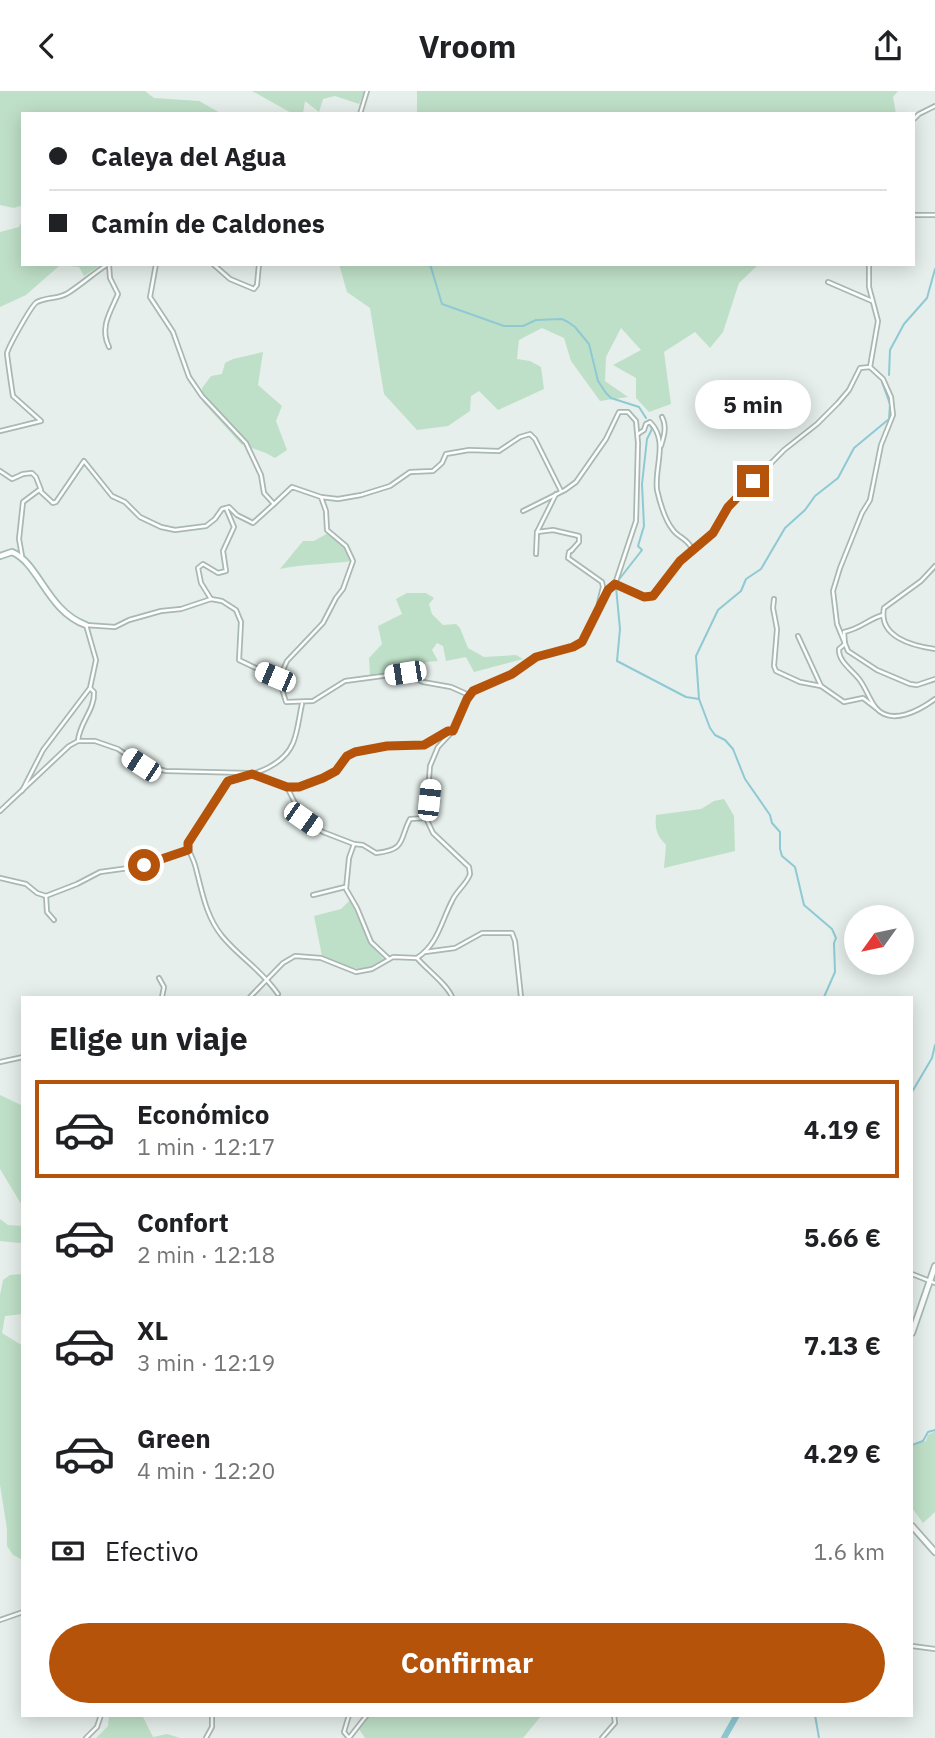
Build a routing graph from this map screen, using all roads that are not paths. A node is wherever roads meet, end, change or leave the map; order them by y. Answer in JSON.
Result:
{"nodes":[{"id":1,"x":367,"y":91,"type":"edge"},
{"id":2,"x":935,"y":106,"type":"edge"},
{"id":3,"x":361,"y":112,"type":"edge"},
{"id":4,"x":915,"y":119,"type":"edge"},
{"id":5,"x":915,"y":215,"type":"edge"},
{"id":6,"x":935,"y":215,"type":"edge"},
{"id":7,"x":105,"y":266,"type":"edge"},
{"id":8,"x":108,"y":266,"type":"edge"},
{"id":9,"x":156,"y":266,"type":"edge"},
{"id":10,"x":215,"y":266,"type":"edge"},
{"id":11,"x":259,"y":266,"type":"edge"},
{"id":12,"x":869,"y":266,"type":"edge"},
{"id":13,"x":828,"y":282,"type":"dead end"},
{"id":14,"x":872,"y":301,"type":"junction"},
{"id":15,"x":109,"y":347,"type":"dead end"},
{"id":16,"x":870,"y":367,"type":"junction"},
{"id":17,"x":662,"y":417,"type":"dead end"},
{"id":18,"x":0,"y":431,"type":"edge"},
{"id":19,"x":637,"y":434,"type":"junction"},
{"id":20,"x":660,"y":449,"type":"junction"},
{"id":21,"x":0,"y":471,"type":"edge"},
{"id":22,"x":41,"y":491,"type":"junction"},
{"id":23,"x":561,"y":491,"type":"junction"},
{"id":24,"x":556,"y":495,"type":"junction"},
{"id":25,"x":321,"y":497,"type":"junction"},
{"id":26,"x":274,"y":504,"type":"junction"},
{"id":27,"x":226,"y":507,"type":"junction"},
{"id":28,"x":523,"y":511,"type":"dead end"},
{"id":29,"x":537,"y":532,"type":"junction"},
{"id":30,"x":692,"y":549,"type":"junction"},
{"id":31,"x":536,"y":554,"type":"dead end"},
{"id":32,"x":0,"y":556,"type":"edge"},
{"id":33,"x":21,"y":557,"type":"junction"},
{"id":34,"x":935,"y":566,"type":"edge"},
{"id":35,"x":615,"y":584,"type":"junction"},
{"id":36,"x":211,"y":599,"type":"junction"},
{"id":37,"x":774,"y":599,"type":"dead end"},
{"id":38,"x":597,"y":609,"type":"junction"},
{"id":39,"x":883,"y":615,"type":"junction"},
{"id":40,"x":86,"y":625,"type":"junction"},
{"id":41,"x":798,"y":636,"type":"dead end"},
{"id":42,"x":845,"y":644,"type":"junction"},
{"id":43,"x":935,"y":649,"type":"edge"},
{"id":44,"x":279,"y":679,"type":"junction"},
{"id":45,"x":935,"y":679,"type":"edge"},
{"id":46,"x":821,"y":686,"type":"junction"},
{"id":47,"x":90,"y":688,"type":"junction"},
{"id":48,"x":469,"y":695,"type":"junction"},
{"id":49,"x":933,"y":701,"type":"edge"},
{"id":50,"x":302,"y":703,"type":"junction"},
{"id":51,"x":881,"y":712,"type":"junction"},
{"id":52,"x":453,"y":731,"type":"junction"},
{"id":53,"x":78,"y":741,"type":"junction"},
{"id":54,"x":252,"y":774,"type":"junction"},
{"id":55,"x":287,"y":787,"type":"junction"},
{"id":56,"x":22,"y":791,"type":"junction"},
{"id":57,"x":0,"y":811,"type":"edge"},
{"id":58,"x":426,"y":818,"type":"junction"},
{"id":59,"x":354,"y":843,"type":"junction"},
{"id":60,"x":188,"y":850,"type":"junction"},
{"id":61,"x":0,"y":878,"type":"edge"},
{"id":62,"x":345,"y":887,"type":"junction"},
{"id":63,"x":313,"y":895,"type":"dead end"},
{"id":64,"x":46,"y":896,"type":"junction"},
{"id":65,"x":54,"y":920,"type":"dead end"},
{"id":66,"x":425,"y":952,"type":"junction"},
{"id":67,"x":417,"y":958,"type":"junction"},
{"id":68,"x":389,"y":959,"type":"junction"},
{"id":69,"x":159,"y":978,"type":"dead end"},
{"id":70,"x":268,"y":979,"type":"junction"},
{"id":71,"x":278,"y":994,"type":"dead end"},
{"id":72,"x":162,"y":996,"type":"edge"},
{"id":73,"x":251,"y":996,"type":"edge"},
{"id":74,"x":452,"y":996,"type":"edge"},
{"id":75,"x":521,"y":996,"type":"edge"},
{"id":76,"x":21,"y":1057,"type":"edge"},
{"id":77,"x":0,"y":1062,"type":"edge"},
{"id":78,"x":935,"y":1266,"type":"edge"},
{"id":79,"x":913,"y":1274,"type":"edge"},
{"id":80,"x":929,"y":1280,"type":"junction"},
{"id":81,"x":935,"y":1283,"type":"edge"},
{"id":82,"x":913,"y":1330,"type":"edge"},
{"id":83,"x":913,"y":1527,"type":"edge"},
{"id":84,"x":935,"y":1552,"type":"edge"},
{"id":85,"x":21,"y":1613,"type":"edge"},
{"id":86,"x":0,"y":1619,"type":"edge"},
{"id":87,"x":913,"y":1646,"type":"edge"},
{"id":88,"x":935,"y":1649,"type":"edge"},
{"id":89,"x":101,"y":1717,"type":"edge"},
{"id":90,"x":212,"y":1717,"type":"edge"},
{"id":91,"x":348,"y":1717,"type":"edge"},
{"id":92,"x":366,"y":1717,"type":"edge"},
{"id":93,"x":614,"y":1717,"type":"edge"},
{"id":94,"x":86,"y":1738,"type":"edge"},
{"id":95,"x":206,"y":1738,"type":"edge"},
{"id":96,"x":349,"y":1738,"type":"edge"},
{"id":97,"x":602,"y":1738,"type":"edge"}],
"edges":[{"from":1,"to":3,"type":"street"},
{"from":2,"to":4,"type":"street"},
{"from":5,"to":6,"type":"street"},
{"from":7,"to":18,"type":"street"},
{"from":8,"to":15,"type":"street"},
{"from":9,"to":26,"type":"street"},
{"from":10,"to":11,"type":"street"},
{"from":12,"to":14,"type":"street"},
{"from":13,"to":14,"type":"street"},
{"from":14,"to":16,"type":"street"},
{"from":16,"to":30,"type":"street"},
{"from":16,"to":42,"type":"street"},
{"from":17,"to":20,"type":"street"},
{"from":19,"to":20,"type":"street"},
{"from":19,"to":23,"type":"street"},
{"from":19,"to":35,"type":"street"},
{"from":20,"to":30,"type":"street"},
{"from":21,"to":22,"type":"street"},
{"from":22,"to":27,"type":"street"},
{"from":22,"to":33,"type":"street"},
{"from":23,"to":24,"type":"street"},
{"from":23,"to":25,"type":"street"},
{"from":24,"to":28,"type":"street"},
{"from":24,"to":29,"type":"street"},
{"from":25,"to":26,"type":"street"},
{"from":25,"to":44,"type":"street"},
{"from":26,"to":27,"type":"street"},
{"from":27,"to":36,"type":"street"},
{"from":29,"to":31,"type":"street"},
{"from":29,"to":38,"type":"street"},
{"from":30,"to":35,"type":"street"},
{"from":32,"to":33,"type":"street"},
{"from":33,"to":40,"type":"street"},
{"from":34,"to":39,"type":"street"},
{"from":35,"to":38,"type":"street"},
{"from":36,"to":40,"type":"street"},
{"from":36,"to":44,"type":"street"},
{"from":37,"to":46,"type":"street"},
{"from":38,"to":48,"type":"street"},
{"from":39,"to":42,"type":"street"},
{"from":39,"to":43,"type":"street"},
{"from":40,"to":47,"type":"street"},
{"from":41,"to":46,"type":"street"},
{"from":42,"to":45,"type":"street"},
{"from":42,"to":51,"type":"street"},
{"from":44,"to":50,"type":"street"},
{"from":46,"to":51,"type":"street"},
{"from":47,"to":53,"type":"street"},
{"from":47,"to":56,"type":"street"},
{"from":48,"to":50,"type":"street"},
{"from":48,"to":52,"type":"street"},
{"from":49,"to":51,"type":"street"},
{"from":50,"to":54,"type":"street"},
{"from":52,"to":55,"type":"street"},
{"from":52,"to":58,"type":"street"},
{"from":53,"to":54,"type":"street"},
{"from":53,"to":56,"type":"street"},
{"from":54,"to":55,"type":"street"},
{"from":54,"to":60,"type":"street"},
{"from":55,"to":59,"type":"street"},
{"from":56,"to":57,"type":"street"},
{"from":58,"to":59,"type":"street"},
{"from":58,"to":66,"type":"street"},
{"from":59,"to":62,"type":"street"},
{"from":60,"to":64,"type":"street"},
{"from":60,"to":70,"type":"street"},
{"from":61,"to":64,"type":"street"},
{"from":62,"to":63,"type":"street"},
{"from":62,"to":68,"type":"street"},
{"from":64,"to":65,"type":"street"},
{"from":66,"to":67,"type":"street"},
{"from":66,"to":75,"type":"street"},
{"from":67,"to":68,"type":"street"},
{"from":67,"to":74,"type":"street"},
{"from":68,"to":70,"type":"street"},
{"from":69,"to":72,"type":"street"},
{"from":70,"to":71,"type":"street"},
{"from":70,"to":73,"type":"street"},
{"from":76,"to":77,"type":"street"},
{"from":78,"to":80,"type":"street"},
{"from":79,"to":80,"type":"street"},
{"from":80,"to":81,"type":"street"},
{"from":80,"to":82,"type":"street"},
{"from":83,"to":84,"type":"street"},
{"from":85,"to":86,"type":"street"},
{"from":87,"to":88,"type":"street"},
{"from":89,"to":94,"type":"street"},
{"from":90,"to":95,"type":"street"},
{"from":91,"to":96,"type":"street"},
{"from":92,"to":96,"type":"street"},
{"from":93,"to":97,"type":"street"}]}
